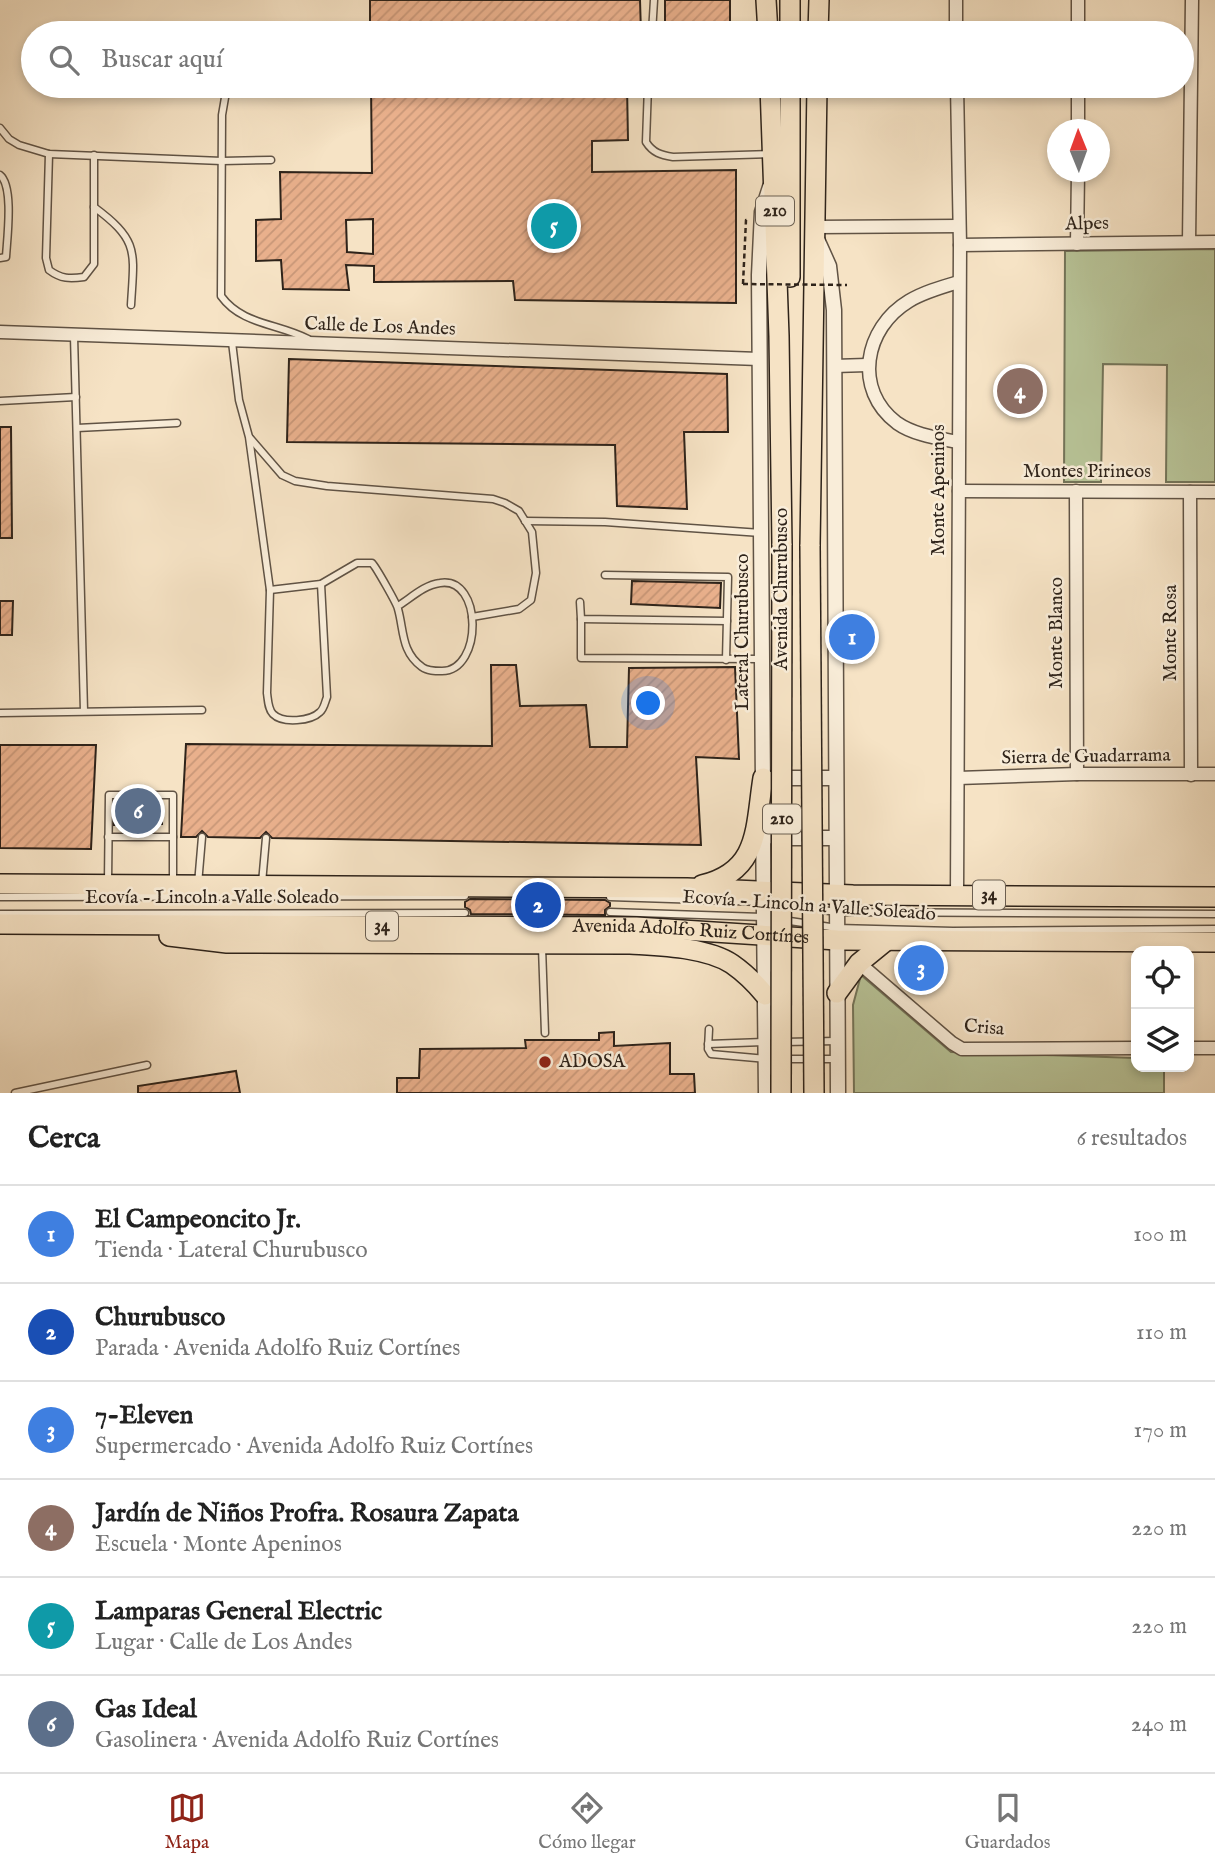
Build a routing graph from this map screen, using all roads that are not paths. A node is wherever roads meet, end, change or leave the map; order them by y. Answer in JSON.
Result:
{"nodes":[{"id":1,"x":654,"y":0,"type":"edge"},
{"id":2,"x":766,"y":0,"type":"edge"},
{"id":3,"x":790,"y":0,"type":"edge"},
{"id":4,"x":819,"y":0,"type":"edge"},
{"id":5,"x":956,"y":0,"type":"edge"},
{"id":6,"x":1078,"y":0,"type":"edge"},
{"id":7,"x":1192,"y":0,"type":"edge"},
{"id":8,"x":653,"y":21,"type":"edge"},
{"id":9,"x":767,"y":21,"type":"edge"},
{"id":10,"x":790,"y":21,"type":"edge"},
{"id":11,"x":818,"y":21,"type":"edge"},
{"id":12,"x":956,"y":21,"type":"edge"},
{"id":13,"x":1078,"y":21,"type":"edge"},
{"id":14,"x":1192,"y":21,"type":"edge"},
{"id":15,"x":225,"y":98,"type":"edge"},
{"id":16,"x":648,"y":98,"type":"edge"},
{"id":17,"x":770,"y":98,"type":"edge"},
{"id":18,"x":790,"y":98,"type":"edge"},
{"id":19,"x":817,"y":98,"type":"edge"},
{"id":20,"x":957,"y":98,"type":"edge"},
{"id":21,"x":1078,"y":98,"type":"edge"},
{"id":22,"x":1191,"y":98,"type":"edge"},
{"id":23,"x":1078,"y":119,"type":"edge"},
{"id":24,"x":0,"y":128,"type":"edge"},
{"id":25,"x":49,"y":153,"type":"junction"},
{"id":26,"x":94,"y":155,"type":"junction"},
{"id":27,"x":271,"y":160,"type":"dead end"},
{"id":28,"x":222,"y":161,"type":"junction"},
{"id":29,"x":773,"y":163,"type":"junction"},
{"id":30,"x":0,"y":175,"type":"edge"},
{"id":31,"x":1077,"y":182,"type":"edge"},
{"id":32,"x":94,"y":207,"type":"junction"},
{"id":33,"x":959,"y":226,"type":"junction"},
{"id":34,"x":816,"y":231,"type":"junction"},
{"id":35,"x":1189,"y":242,"type":"junction"},
{"id":36,"x":1215,"y":242,"type":"edge"},
{"id":37,"x":1077,"y":244,"type":"junction"},
{"id":38,"x":960,"y":245,"type":"junction"},
{"id":39,"x":0,"y":258,"type":"edge"},
{"id":40,"x":959,"y":282,"type":"junction"},
{"id":41,"x":131,"y":305,"type":"dead end"},
{"id":42,"x":0,"y":332,"type":"edge"},
{"id":43,"x":74,"y":336,"type":"junction"},
{"id":44,"x":779,"y":336,"type":"junction"},
{"id":45,"x":232,"y":342,"type":"junction"},
{"id":46,"x":316,"y":344,"type":"junction"},
{"id":47,"x":759,"y":359,"type":"junction"},
{"id":48,"x":867,"y":365,"type":"junction"},
{"id":49,"x":834,"y":366,"type":"junction"},
{"id":50,"x":76,"y":397,"type":"junction"},
{"id":51,"x":0,"y":401,"type":"edge"},
{"id":52,"x":177,"y":423,"type":"dead end"},
{"id":53,"x":77,"y":428,"type":"junction"},
{"id":54,"x":249,"y":437,"type":"junction"},
{"id":55,"x":958,"y":442,"type":"junction"},
{"id":56,"x":959,"y":491,"type":"junction"},
{"id":57,"x":1076,"y":491,"type":"junction"},
{"id":58,"x":1190,"y":492,"type":"junction"},
{"id":59,"x":1215,"y":492,"type":"edge"},
{"id":60,"x":525,"y":521,"type":"junction"},
{"id":61,"x":761,"y":533,"type":"junction"},
{"id":62,"x":605,"y":575,"type":"dead end"},
{"id":63,"x":321,"y":584,"type":"junction"},
{"id":64,"x":270,"y":590,"type":"junction"},
{"id":65,"x":580,"y":602,"type":"dead end"},
{"id":66,"x":398,"y":606,"type":"junction"},
{"id":67,"x":471,"y":617,"type":"junction"},
{"id":68,"x":581,"y":619,"type":"junction"},
{"id":69,"x":727,"y":621,"type":"junction"},
{"id":70,"x":762,"y":659,"type":"junction"},
{"id":71,"x":726,"y":660,"type":"junction"},
{"id":72,"x":202,"y":710,"type":"dead end"},
{"id":73,"x":84,"y":711,"type":"junction"},
{"id":74,"x":0,"y":713,"type":"edge"},
{"id":75,"x":1077,"y":774,"type":"junction"},
{"id":76,"x":1215,"y":774,"type":"edge"},
{"id":77,"x":1191,"y":775,"type":"junction"},
{"id":78,"x":763,"y":778,"type":"junction"},
{"id":79,"x":835,"y":778,"type":"junction"},
{"id":80,"x":958,"y":778,"type":"junction"},
{"id":81,"x":108,"y":837,"type":"junction"},
{"id":82,"x":173,"y":837,"type":"junction"},
{"id":83,"x":202,"y":837,"type":"dead end"},
{"id":84,"x":266,"y":838,"type":"dead end"},
{"id":85,"x":763,"y":838,"type":"junction"},
{"id":86,"x":836,"y":838,"type":"junction"},
{"id":87,"x":0,"y":884,"type":"edge"},
{"id":88,"x":108,"y":884,"type":"junction"},
{"id":89,"x":173,"y":885,"type":"junction"},
{"id":90,"x":198,"y":885,"type":"junction"},
{"id":91,"x":262,"y":885,"type":"junction"},
{"id":92,"x":687,"y":888,"type":"junction"},
{"id":93,"x":957,"y":894,"type":"junction"},
{"id":94,"x":465,"y":896,"type":"dead end"},
{"id":95,"x":610,"y":897,"type":"dead end"},
{"id":96,"x":1215,"y":897,"type":"edge"},
{"id":97,"x":0,"y":898,"type":"edge"},
{"id":98,"x":837,"y":903,"type":"junction"},
{"id":99,"x":610,"y":912,"type":"dead end"},
{"id":100,"x":763,"y":912,"type":"junction"},
{"id":101,"x":465,"y":913,"type":"dead end"},
{"id":102,"x":0,"y":914,"type":"edge"},
{"id":103,"x":1215,"y":914,"type":"edge"},
{"id":104,"x":0,"y":924,"type":"edge"},
{"id":105,"x":88,"y":925,"type":"junction"},
{"id":106,"x":1215,"y":929,"type":"edge"},
{"id":107,"x":837,"y":934,"type":"junction"},
{"id":108,"x":886,"y":941,"type":"junction"},
{"id":109,"x":1215,"y":942,"type":"edge"},
{"id":110,"x":542,"y":944,"type":"junction"},
{"id":111,"x":859,"y":963,"type":"junction"},
{"id":112,"x":837,"y":993,"type":"junction"},
{"id":113,"x":765,"y":995,"type":"junction"},
{"id":114,"x":709,"y":1029,"type":"dead end"},
{"id":115,"x":545,"y":1033,"type":"dead end"},
{"id":116,"x":837,"y":1041,"type":"junction"},
{"id":117,"x":766,"y":1042,"type":"junction"},
{"id":118,"x":708,"y":1044,"type":"junction"},
{"id":119,"x":1131,"y":1048,"type":"edge"},
{"id":120,"x":1194,"y":1048,"type":"edge"},
{"id":121,"x":1215,"y":1048,"type":"edge"},
{"id":122,"x":766,"y":1059,"type":"junction"},
{"id":123,"x":838,"y":1059,"type":"junction"},
{"id":124,"x":147,"y":1065,"type":"dead end"},
{"id":125,"x":15,"y":1093,"type":"edge"},
{"id":126,"x":766,"y":1093,"type":"edge"},
{"id":127,"x":781,"y":1093,"type":"edge"},
{"id":128,"x":814,"y":1093,"type":"edge"},
{"id":129,"x":838,"y":1093,"type":"edge"}],
"edges":[{"from":1,"to":8,"type":"lane"},
{"from":2,"to":9,"type":"main road"},
{"from":3,"to":10,"type":"main road"},
{"from":4,"to":11,"type":"main road"},
{"from":5,"to":12,"type":"street"},
{"from":6,"to":13,"type":"street"},
{"from":7,"to":14,"type":"street"},
{"from":15,"to":28,"type":"lane"},
{"from":16,"to":29,"type":"lane"},
{"from":17,"to":29,"type":"main road","name":"Avenida Churubusco","number":"210"},
{"from":18,"to":44,"type":"main road"},
{"from":19,"to":34,"type":"main road","name":"Avenida Churubusco","number":"210"},
{"from":20,"to":33,"type":"street","name":"Monte Apeninos"},
{"from":21,"to":23,"type":"street"},
{"from":22,"to":35,"type":"street"},
{"from":24,"to":25,"type":"lane"},
{"from":25,"to":26,"type":"lane"},
{"from":25,"to":32,"type":"lane"},
{"from":26,"to":28,"type":"lane"},
{"from":26,"to":32,"type":"lane"},
{"from":27,"to":28,"type":"lane"},
{"from":28,"to":46,"type":"lane"},
{"from":29,"to":44,"type":"main road","name":"Avenida Churubusco","number":"210"},
{"from":29,"to":47,"type":"street","name":"Lateral Churubusco"},
{"from":30,"to":39,"type":"lane"},
{"from":31,"to":37,"type":"street"},
{"from":32,"to":41,"type":"lane"},
{"from":33,"to":34,"type":"street"},
{"from":33,"to":38,"type":"street","name":"Monte Apeninos"},
{"from":34,"to":49,"type":"street"},
{"from":34,"to":128,"type":"main road","name":"Avenida Churubusco","number":"210","bridge":true},
{"from":35,"to":36,"type":"street","name":"Alpes"},
{"from":35,"to":37,"type":"street","name":"Alpes"},
{"from":37,"to":38,"type":"street","name":"Alpes"},
{"from":38,"to":40,"type":"street","name":"Monte Apeninos"},
{"from":40,"to":48,"type":"street"},
{"from":40,"to":55,"type":"street","name":"Monte Apeninos"},
{"from":42,"to":43,"type":"street","name":"Calle de Los Andes"},
{"from":43,"to":45,"type":"street","name":"Calle de Los Andes"},
{"from":43,"to":50,"type":"lane"},
{"from":44,"to":127,"type":"main road","name":"Avenida Churubusco","number":"210","bridge":true},
{"from":45,"to":46,"type":"street","name":"Calle de Los Andes"},
{"from":45,"to":54,"type":"lane"},
{"from":46,"to":47,"type":"street","name":"Calle de Los Andes"},
{"from":47,"to":61,"type":"street","name":"Lateral Churubusco"},
{"from":48,"to":49,"type":"street"},
{"from":48,"to":55,"type":"street"},
{"from":49,"to":79,"type":"street"},
{"from":50,"to":51,"type":"lane"},
{"from":50,"to":53,"type":"lane"},
{"from":52,"to":53,"type":"lane"},
{"from":53,"to":73,"type":"lane"},
{"from":54,"to":60,"type":"lane"},
{"from":54,"to":64,"type":"lane"},
{"from":55,"to":56,"type":"street","name":"Monte Apeninos"},
{"from":56,"to":57,"type":"street","name":"Montes Pirineos"},
{"from":56,"to":80,"type":"street","name":"Monte Apeninos"},
{"from":57,"to":58,"type":"street","name":"Montes Pirineos"},
{"from":57,"to":75,"type":"street","name":"Monte Blanco"},
{"from":58,"to":59,"type":"street","name":"Montes Pirineos"},
{"from":58,"to":77,"type":"street","name":"Monte Rosa"},
{"from":60,"to":61,"type":"lane"},
{"from":60,"to":67,"type":"lane"},
{"from":61,"to":70,"type":"street","name":"Lateral Churubusco"},
{"from":62,"to":69,"type":"lane"},
{"from":63,"to":64,"type":"lane"},
{"from":63,"to":64,"type":"lane"},
{"from":63,"to":66,"type":"lane"},
{"from":65,"to":68,"type":"lane"},
{"from":66,"to":67,"type":"lane"},
{"from":66,"to":67,"type":"lane"},
{"from":68,"to":69,"type":"lane"},
{"from":68,"to":71,"type":"lane"},
{"from":69,"to":71,"type":"lane"},
{"from":70,"to":71,"type":"lane"},
{"from":70,"to":78,"type":"street","name":"Lateral Churubusco"},
{"from":72,"to":73,"type":"lane"},
{"from":73,"to":74,"type":"lane"},
{"from":75,"to":77,"type":"street","name":"Sierra de Guadarrama"},
{"from":75,"to":80,"type":"street","name":"Sierra de Guadarrama"},
{"from":76,"to":77,"type":"street","name":"Sierra de Guadarrama"},
{"from":78,"to":79,"type":"street"},
{"from":78,"to":85,"type":"street","name":"Lateral Churubusco"},
{"from":78,"to":92,"type":"main road"},
{"from":79,"to":86,"type":"street"},
{"from":80,"to":93,"type":"street","name":"Monte Apeninos"},
{"from":81,"to":82,"type":"lane"},
{"from":81,"to":82,"type":"lane"},
{"from":81,"to":88,"type":"lane"},
{"from":82,"to":89,"type":"lane"},
{"from":83,"to":90,"type":"lane"},
{"from":84,"to":91,"type":"lane"},
{"from":85,"to":86,"type":"street"},
{"from":85,"to":100,"type":"street","name":"Lateral Churubusco"},
{"from":86,"to":98,"type":"street"},
{"from":87,"to":88,"type":"main road","name":"Avenida Adolfo Ruiz Cortínes","number":"34"},
{"from":88,"to":89,"type":"main road","name":"Avenida Adolfo Ruiz Cortínes","number":"34"},
{"from":89,"to":90,"type":"main road","name":"Avenida Adolfo Ruiz Cortínes","number":"34"},
{"from":90,"to":91,"type":"main road","name":"Avenida Adolfo Ruiz Cortínes","number":"34"},
{"from":91,"to":92,"type":"main road","name":"Avenida Adolfo Ruiz Cortínes","number":"34"},
{"from":92,"to":100,"type":"main road","name":"Avenida Adolfo Ruiz Cortínes","number":"34"},
{"from":93,"to":96,"type":"main road","name":"Avenida Adolfo Ruiz Cortínes","number":"34"},
{"from":93,"to":98,"type":"main road","name":"Avenida Adolfo Ruiz Cortínes","number":"34"},
{"from":94,"to":97,"type":"lane"},
{"from":95,"to":100,"type":"lane"},
{"from":98,"to":100,"type":"main road","name":"Avenida Adolfo Ruiz Cortínes","number":"34"},
{"from":98,"to":103,"type":"lane"},
{"from":98,"to":107,"type":"street"},
{"from":99,"to":100,"type":"lane","name":"Ecovía - Lincoln a Valle Soleado"},
{"from":100,"to":105,"type":"main road","name":"Avenida Adolfo Ruiz Cortínes","number":"34"},
{"from":100,"to":107,"type":"main road","name":"Avenida Adolfo Ruiz Cortínes","number":"34"},
{"from":100,"to":113,"type":"street","name":"Lateral Churubusco"},
{"from":101,"to":102,"type":"lane","name":"Ecovía - Lincoln a Valle Soleado"},
{"from":104,"to":105,"type":"main road","name":"Avenida Adolfo Ruiz Cortínes","number":"34"},
{"from":105,"to":110,"type":"main road"},
{"from":106,"to":107,"type":"lane","name":"Ecovía - Lincoln a Valle Soleado"},
{"from":107,"to":108,"type":"main road","name":"Avenida Adolfo Ruiz Cortínes","number":"34"},
{"from":107,"to":112,"type":"street"},
{"from":108,"to":109,"type":"main road","name":"Avenida Adolfo Ruiz Cortínes","number":"34"},
{"from":108,"to":111,"type":"main road"},
{"from":110,"to":113,"type":"main road"},
{"from":110,"to":115,"type":"lane"},
{"from":111,"to":112,"type":"main road"},
{"from":111,"to":119,"type":"street","name":"Crisa"},
{"from":112,"to":116,"type":"street"},
{"from":113,"to":117,"type":"street","name":"Lateral Churubusco"},
{"from":114,"to":118,"type":"lane"},
{"from":116,"to":117,"type":"lane"},
{"from":116,"to":123,"type":"street"},
{"from":117,"to":118,"type":"lane"},
{"from":117,"to":122,"type":"street","name":"Lateral Churubusco"},
{"from":118,"to":122,"type":"lane"},
{"from":120,"to":121,"type":"street"},
{"from":122,"to":123,"type":"lane"},
{"from":122,"to":126,"type":"street","name":"Lateral Churubusco"},
{"from":123,"to":129,"type":"street"},
{"from":124,"to":125,"type":"lane"}]}
